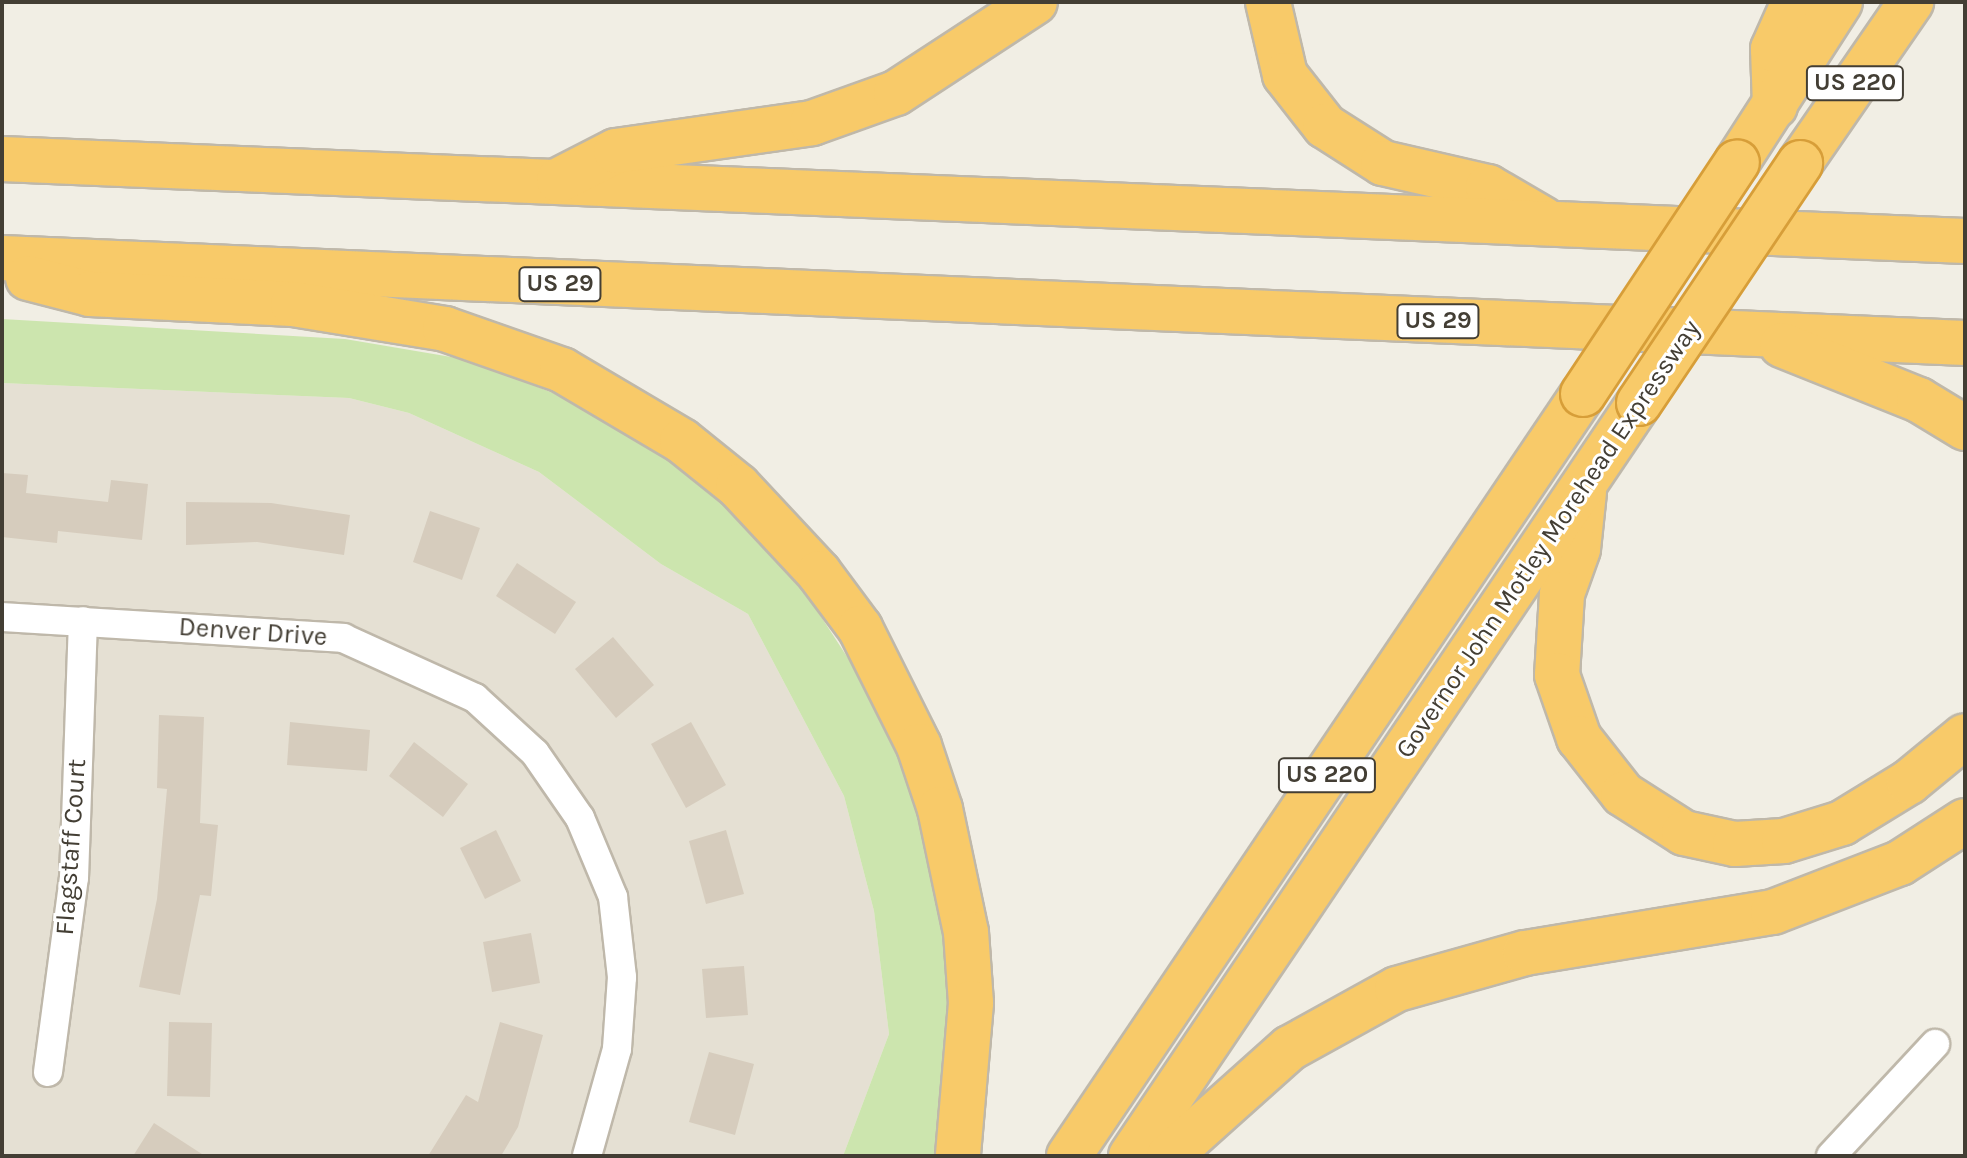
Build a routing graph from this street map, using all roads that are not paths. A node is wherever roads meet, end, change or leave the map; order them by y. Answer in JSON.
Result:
{"nodes":[{"id":1,"x":1035,"y":2,"type":"edge"},
{"id":2,"x":1268,"y":2,"type":"edge"},
{"id":3,"x":1794,"y":2,"type":"edge"},
{"id":4,"x":1840,"y":2,"type":"edge"},
{"id":5,"x":1911,"y":2,"type":"edge"},
{"id":6,"x":1775,"y":106,"type":"junction"},
{"id":7,"x":2,"y":159,"type":"edge"},
{"id":8,"x":554,"y":183,"type":"junction"},
{"id":9,"x":1548,"y":222,"type":"junction"},
{"id":10,"x":1965,"y":241,"type":"edge"},
{"id":11,"x":2,"y":258,"type":"edge"},
{"id":12,"x":2,"y":272,"type":"edge"},
{"id":13,"x":1758,"y":335,"type":"junction"},
{"id":14,"x":1965,"y":343,"type":"edge"},
{"id":15,"x":1965,"y":428,"type":"edge"},
{"id":16,"x":1585,"y":482,"type":"junction"},
{"id":17,"x":2,"y":617,"type":"edge"},
{"id":18,"x":83,"y":621,"type":"junction"},
{"id":19,"x":1965,"y":736,"type":"edge"},
{"id":20,"x":1965,"y":821,"type":"edge"},
{"id":21,"x":1935,"y":1044,"type":"dead end"},
{"id":22,"x":48,"y":1072,"type":"dead end"},
{"id":23,"x":587,"y":1156,"type":"edge"},
{"id":24,"x":958,"y":1156,"type":"edge"},
{"id":25,"x":1069,"y":1156,"type":"edge"},
{"id":26,"x":1131,"y":1156,"type":"edge"},
{"id":27,"x":1169,"y":1156,"type":"edge"},
{"id":28,"x":1831,"y":1156,"type":"edge"}],
"edges":[{"from":1,"to":8,"type":"highway"},
{"from":2,"to":9,"type":"highway"},
{"from":3,"to":6,"type":"highway"},
{"from":4,"to":6,"type":"highway","name":"Governor John Motley Morehead Expressway","number":"US 220"},
{"from":5,"to":16,"type":"highway","name":"Governor John Motley Morehead Expressway","number":"US 220","bridge":true},
{"from":6,"to":25,"type":"highway","name":"Governor John Motley Morehead Expressway","number":"US 220","bridge":true},
{"from":7,"to":8,"type":"highway"},
{"from":8,"to":9,"type":"highway"},
{"from":9,"to":10,"type":"highway"},
{"from":11,"to":13,"type":"highway","number":"US 29"},
{"from":12,"to":24,"type":"highway"},
{"from":13,"to":14,"type":"highway","number":"US 29"},
{"from":13,"to":15,"type":"highway"},
{"from":16,"to":19,"type":"highway"},
{"from":16,"to":26,"type":"highway","name":"Governor John Motley Morehead Expressway","number":"US 220"},
{"from":17,"to":18,"type":"street","name":"Denver Drive"},
{"from":18,"to":22,"type":"street","name":"Flagstaff Court"},
{"from":18,"to":23,"type":"street","name":"Denver Drive"},
{"from":20,"to":27,"type":"highway"},
{"from":21,"to":28,"type":"street"}]}
